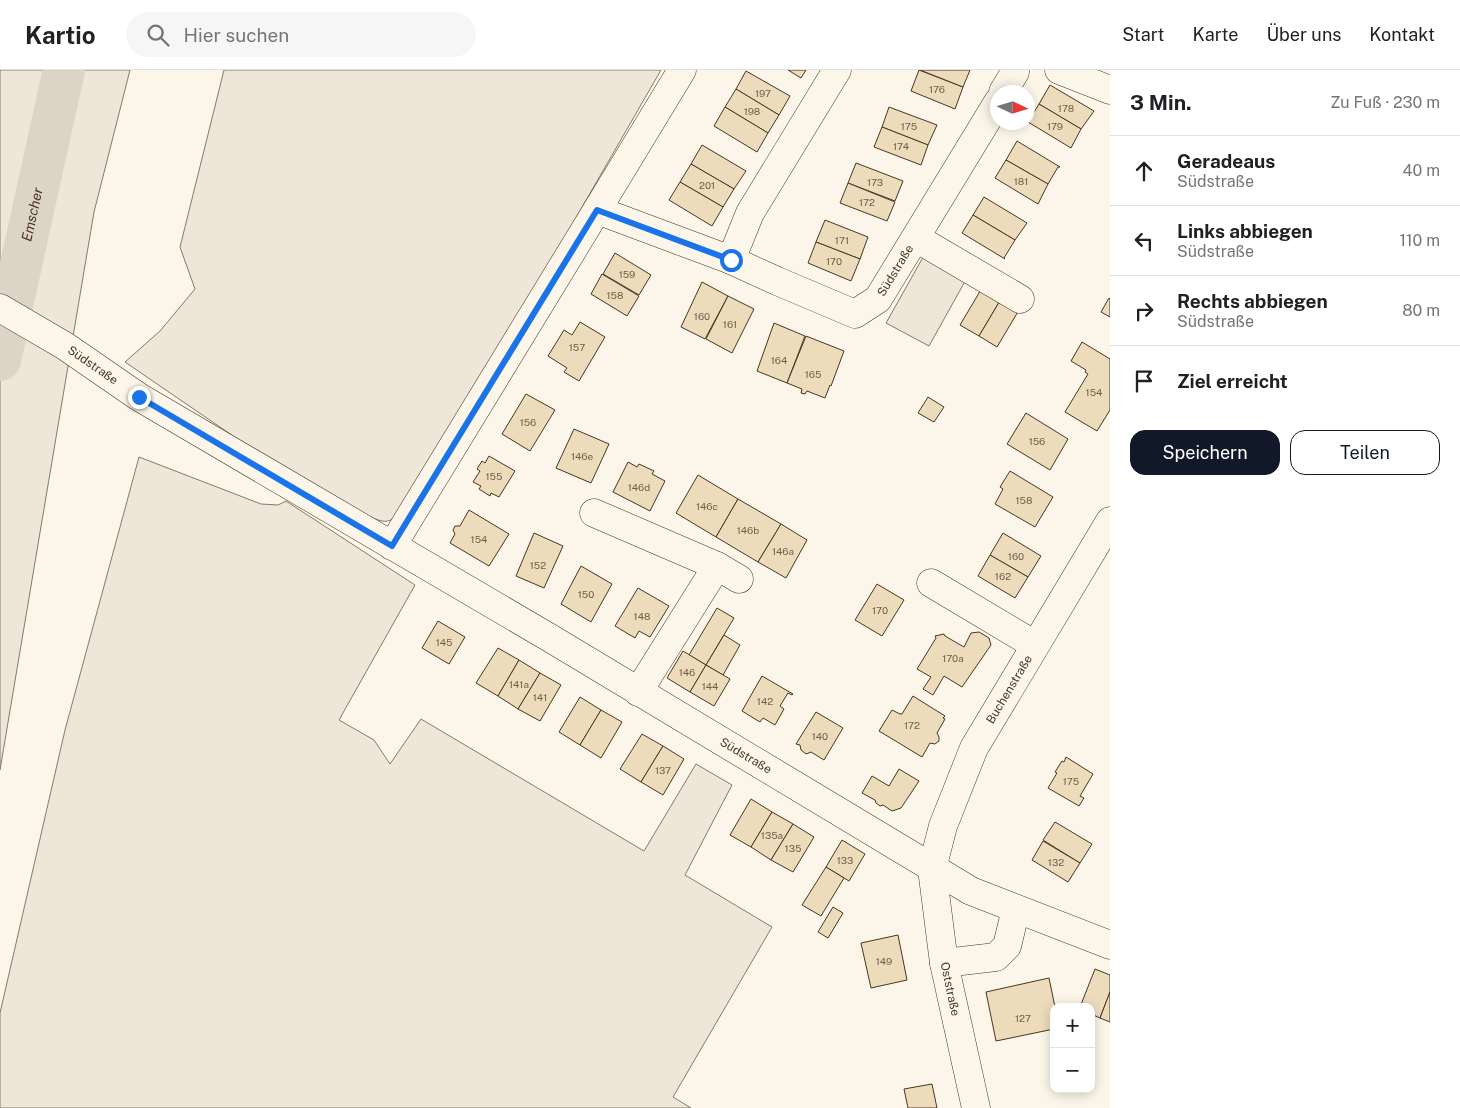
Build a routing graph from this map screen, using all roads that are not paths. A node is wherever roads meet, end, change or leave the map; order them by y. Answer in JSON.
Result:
{"nodes":[{"id":1,"x":682,"y":70,"type":"edge"},
{"id":2,"x":837,"y":70,"type":"edge"},
{"id":3,"x":1015,"y":70,"type":"edge"},
{"id":4,"x":1060,"y":70,"type":"edge"},
{"id":5,"x":1007,"y":85,"type":"edge"},
{"id":6,"x":1110,"y":90,"type":"edge"},
{"id":7,"x":990,"y":115,"type":"edge"},
{"id":8,"x":597,"y":210,"type":"junction"},
{"id":9,"x":916,"y":238,"type":"junction"},
{"id":10,"x":731,"y":260,"type":"junction"},
{"id":11,"x":1020,"y":300,"type":"dead end"},
{"id":12,"x":0,"y":308,"type":"edge"},
{"id":13,"x":594,"y":513,"type":"dead end"},
{"id":14,"x":1110,"y":521,"type":"edge"},
{"id":15,"x":392,"y":546,"type":"junction"},
{"id":16,"x":931,"y":583,"type":"dead end"},
{"id":17,"x":1035,"y":645,"type":"junction"},
{"id":18,"x":638,"y":692,"type":"junction"},
{"id":19,"x":932,"y":868,"type":"junction"},
{"id":20,"x":1016,"y":909,"type":"junction"},
{"id":21,"x":1110,"y":945,"type":"edge"},
{"id":22,"x":944,"y":963,"type":"junction"},
{"id":23,"x":976,"y":1108,"type":"edge"}],
"edges":[{"from":1,"to":8,"type":"street"},
{"from":2,"to":10,"type":"street"},
{"from":3,"to":5,"type":"street"},
{"from":4,"to":6,"type":"street"},
{"from":7,"to":9,"type":"street","name":"Südstraße"},
{"from":8,"to":10,"type":"street","name":"Südstraße"},
{"from":8,"to":15,"type":"street"},
{"from":9,"to":10,"type":"street","name":"Südstraße"},
{"from":9,"to":11,"type":"street"},
{"from":12,"to":15,"type":"street","name":"Südstraße"},
{"from":13,"to":18,"type":"street"},
{"from":14,"to":17,"type":"street","name":"Buchenstraße"},
{"from":15,"to":18,"type":"street","name":"Südstraße"},
{"from":16,"to":17,"type":"street"},
{"from":17,"to":19,"type":"street","name":"Buchenstraße"},
{"from":18,"to":19,"type":"street","name":"Südstraße"},
{"from":19,"to":20,"type":"street","name":"Südstraße"},
{"from":19,"to":22,"type":"street","name":"Oststraße"},
{"from":20,"to":21,"type":"street","name":"Südstraße"},
{"from":20,"to":22,"type":"street"},
{"from":22,"to":23,"type":"street","name":"Oststraße"}]}
